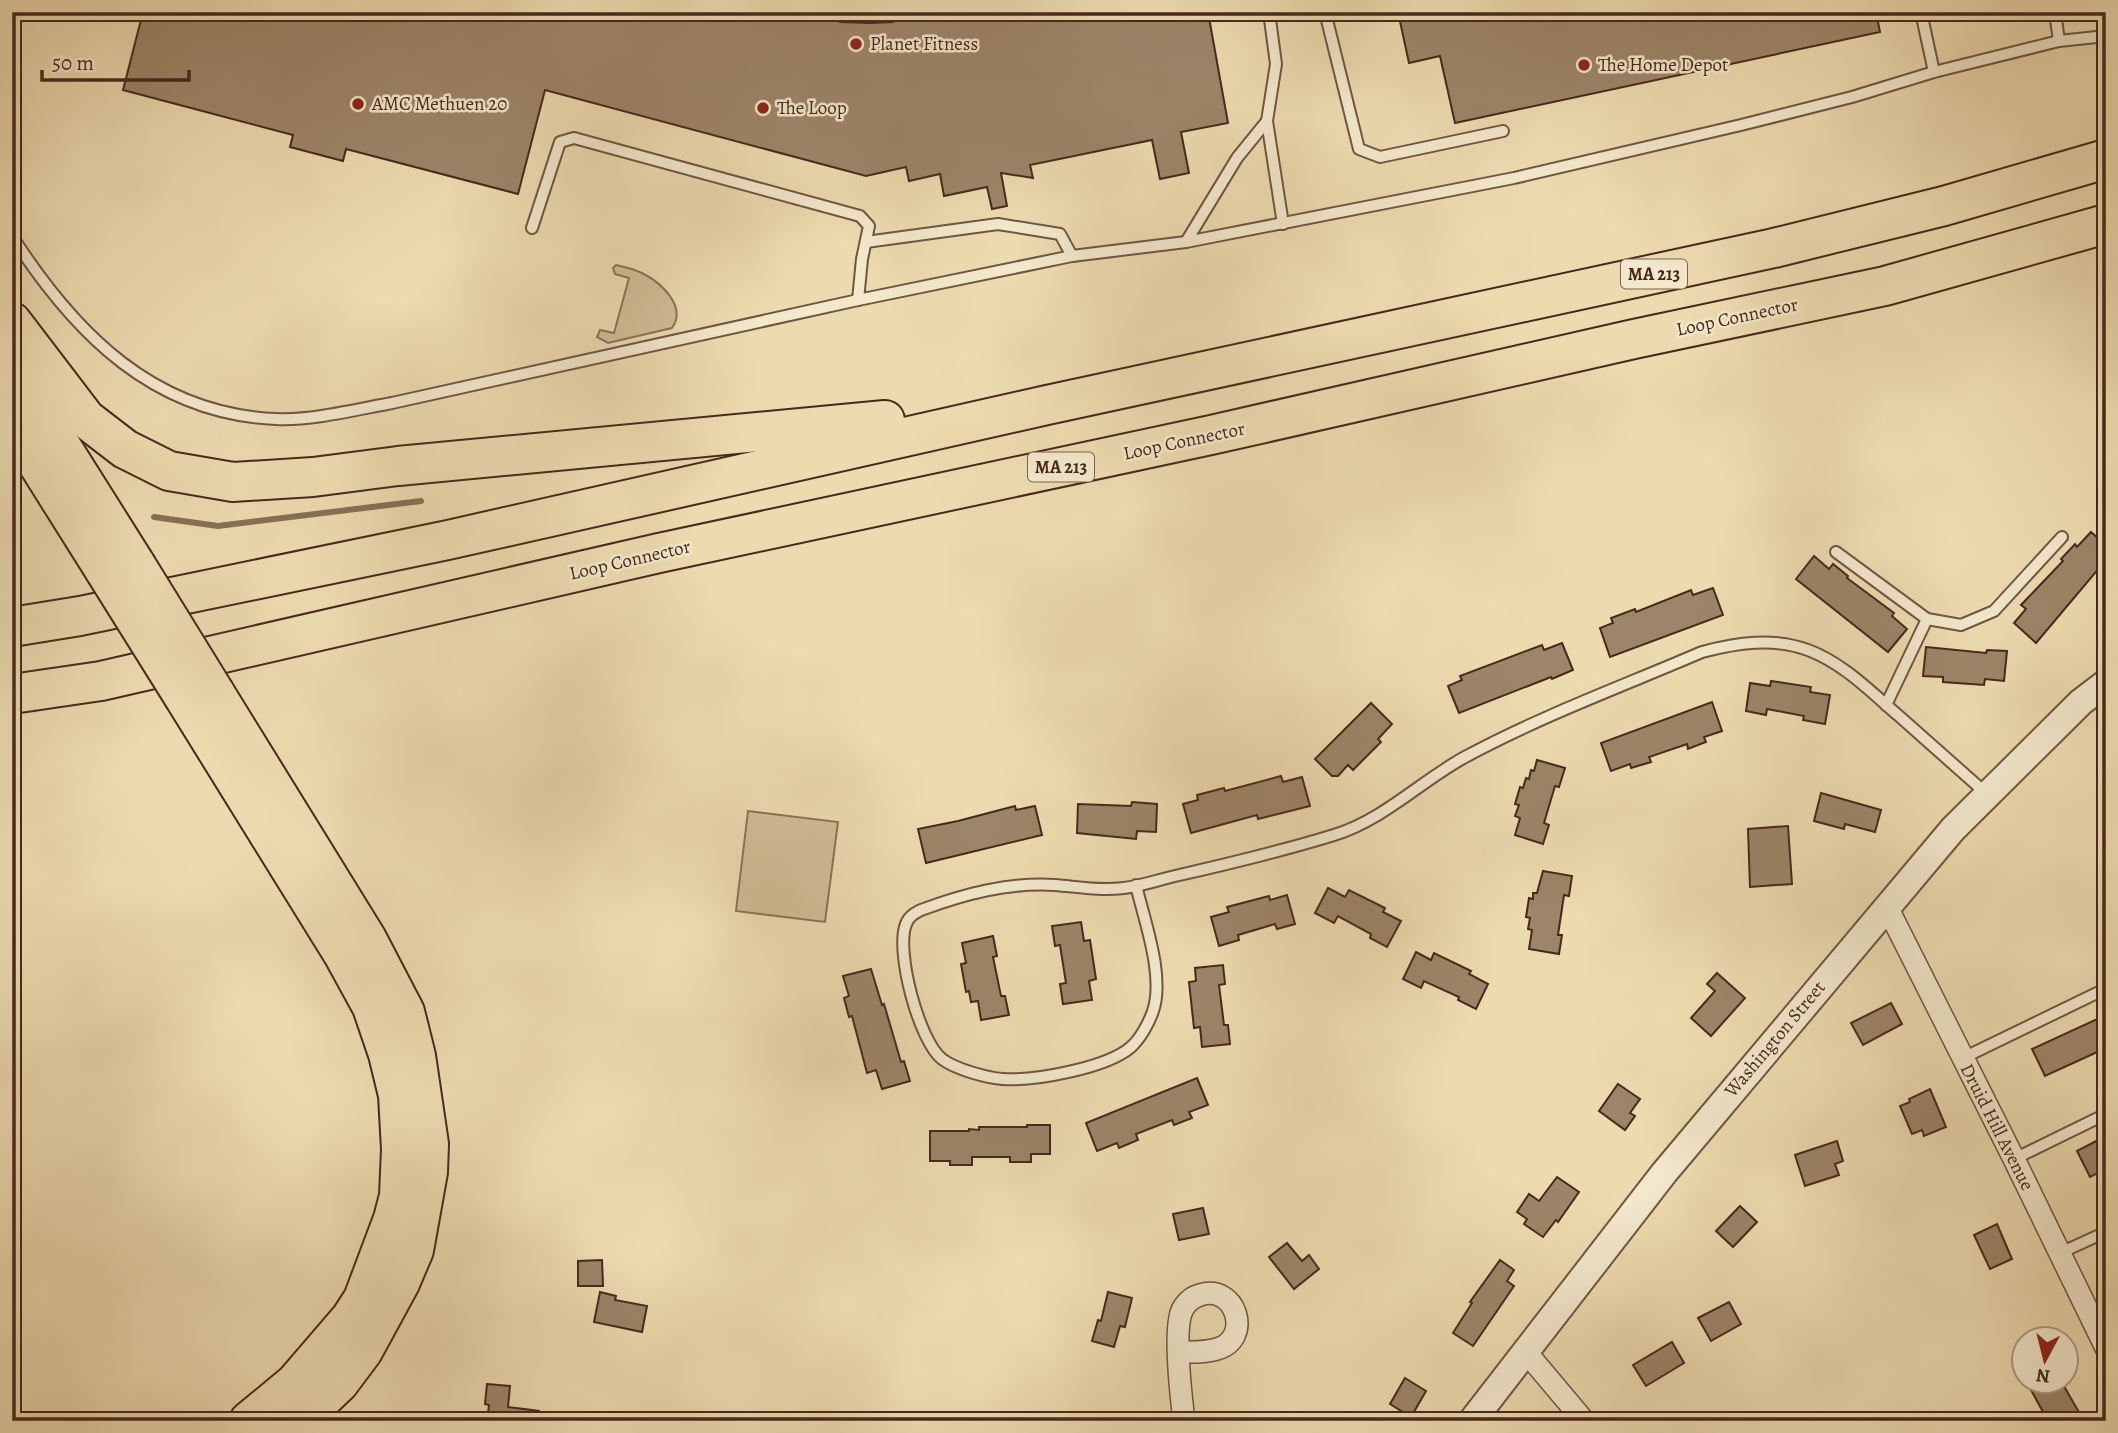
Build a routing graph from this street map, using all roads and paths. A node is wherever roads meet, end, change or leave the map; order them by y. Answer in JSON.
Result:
{"nodes":[{"id":1,"x":1269,"y":12,"type":"edge"},
{"id":2,"x":1325,"y":12,"type":"edge"},
{"id":3,"x":1921,"y":12,"type":"edge"},
{"id":4,"x":2055,"y":12,"type":"edge"},
{"id":5,"x":2106,"y":36,"type":"edge"},
{"id":6,"x":2059,"y":41,"type":"junction"},
{"id":7,"x":1934,"y":72,"type":"junction"},
{"id":8,"x":1267,"y":121,"type":"junction"},
{"id":9,"x":1503,"y":131,"type":"dead end"},
{"id":10,"x":2106,"y":159,"type":"edge"},
{"id":11,"x":1283,"y":224,"type":"junction"},
{"id":12,"x":2106,"y":224,"type":"edge"},
{"id":13,"x":532,"y":229,"type":"dead end"},
{"id":14,"x":12,"y":236,"type":"edge"},
{"id":15,"x":866,"y":242,"type":"junction"},
{"id":16,"x":1186,"y":242,"type":"junction"},
{"id":17,"x":1072,"y":257,"type":"junction"},
{"id":18,"x":858,"y":300,"type":"junction"},
{"id":19,"x":12,"y":322,"type":"edge"},
{"id":20,"x":12,"y":368,"type":"edge"},
{"id":21,"x":1047,"y":405,"type":"junction"},
{"id":22,"x":12,"y":423,"type":"edge"},
{"id":23,"x":2062,"y":537,"type":"dead end"},
{"id":24,"x":1836,"y":552,"type":"dead end"},
{"id":25,"x":120,"y":568,"type":"junction"},
{"id":26,"x":1927,"y":619,"type":"junction"},
{"id":27,"x":12,"y":627,"type":"edge"},
{"id":28,"x":2106,"y":683,"type":"edge"},
{"id":29,"x":17,"y":694,"type":"edge"},
{"id":30,"x":200,"y":696,"type":"junction"},
{"id":31,"x":1886,"y":705,"type":"junction"},
{"id":32,"x":1988,"y":794,"type":"junction"},
{"id":33,"x":1136,"y":885,"type":"junction"},
{"id":34,"x":1886,"y":907,"type":"junction"},
{"id":35,"x":2104,"y":990,"type":"dead end"},
{"id":36,"x":1963,"y":1058,"type":"junction"},
{"id":37,"x":2106,"y":1114,"type":"edge"},
{"id":38,"x":2014,"y":1159,"type":"junction"},
{"id":39,"x":2106,"y":1232,"type":"edge"},
{"id":40,"x":2060,"y":1253,"type":"junction"},
{"id":41,"x":2106,"y":1348,"type":"edge"},
{"id":42,"x":1179,"y":1352,"type":"dead end"},
{"id":43,"x":1526,"y":1352,"type":"junction"},
{"id":44,"x":249,"y":1421,"type":"edge"},
{"id":45,"x":299,"y":1421,"type":"edge"},
{"id":46,"x":1184,"y":1421,"type":"edge"},
{"id":47,"x":1472,"y":1421,"type":"edge"},
{"id":48,"x":1584,"y":1421,"type":"edge"}],
"edges":[{"from":1,"to":8,"type":"lane"},
{"from":2,"to":9,"type":"lane"},
{"from":3,"to":7,"type":"lane"},
{"from":4,"to":6,"type":"lane"},
{"from":5,"to":6,"type":"lane"},
{"from":6,"to":7,"type":"lane"},
{"from":7,"to":11,"type":"lane"},
{"from":8,"to":11,"type":"lane"},
{"from":8,"to":16,"type":"lane"},
{"from":10,"to":21,"type":"highway","number":"MA 213"},
{"from":11,"to":16,"type":"lane"},
{"from":12,"to":29,"type":"highway","name":"Loop Connector","number":"MA 213"},
{"from":13,"to":15,"type":"lane"},
{"from":14,"to":18,"type":"lane"},
{"from":15,"to":17,"type":"lane"},
{"from":15,"to":18,"type":"lane"},
{"from":16,"to":17,"type":"lane"},
{"from":17,"to":18,"type":"lane"},
{"from":19,"to":21,"type":"highway"},
{"from":20,"to":25,"type":"highway"},
{"from":21,"to":27,"type":"highway","number":"MA 213"},
{"from":22,"to":25,"type":"highway"},
{"from":23,"to":26,"type":"lane"},
{"from":24,"to":26,"type":"lane"},
{"from":25,"to":30,"type":"highway","bridge":true},
{"from":26,"to":31,"type":"lane"},
{"from":28,"to":32,"type":"street","name":"Washington Street"},
{"from":30,"to":44,"type":"highway"},
{"from":30,"to":45,"type":"highway"},
{"from":31,"to":32,"type":"lane"},
{"from":31,"to":33,"type":"lane"},
{"from":32,"to":34,"type":"street","name":"Washington Street"},
{"from":33,"to":33,"type":"lane"},
{"from":34,"to":36,"type":"street","name":"Druid Hill Avenue"},
{"from":34,"to":43,"type":"street","name":"Washington Street"},
{"from":35,"to":36,"type":"lane"},
{"from":36,"to":38,"type":"street","name":"Druid Hill Avenue"},
{"from":37,"to":38,"type":"lane"},
{"from":38,"to":40,"type":"street","name":"Druid Hill Avenue"},
{"from":39,"to":40,"type":"lane"},
{"from":40,"to":41,"type":"street","name":"Druid Hill Avenue"},
{"from":42,"to":46,"type":"street"},
{"from":43,"to":47,"type":"street","name":"Washington Street"},
{"from":43,"to":48,"type":"street"}]}
